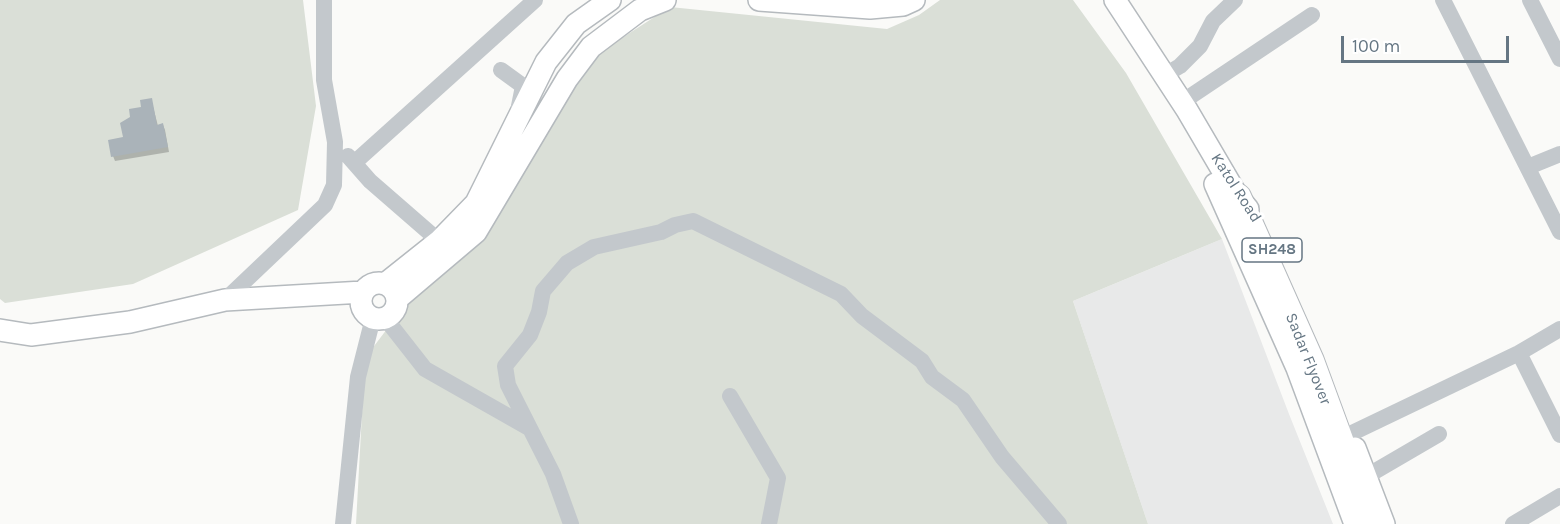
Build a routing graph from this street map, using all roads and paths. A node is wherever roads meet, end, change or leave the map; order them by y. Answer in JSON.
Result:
{"nodes":[{"id":1,"x":324,"y":0,"type":"edge"},
{"id":2,"x":536,"y":0,"type":"edge"},
{"id":3,"x":610,"y":0,"type":"edge"},
{"id":4,"x":665,"y":0,"type":"edge"},
{"id":5,"x":759,"y":0,"type":"edge"},
{"id":6,"x":914,"y":0,"type":"edge"},
{"id":7,"x":1100,"y":0,"type":"edge"},
{"id":8,"x":1115,"y":0,"type":"edge"},
{"id":9,"x":1234,"y":0,"type":"edge"},
{"id":10,"x":1443,"y":0,"type":"edge"},
{"id":11,"x":1530,"y":0,"type":"edge"},
{"id":12,"x":1312,"y":15,"type":"dead end"},
{"id":13,"x":1560,"y":59,"type":"edge"},
{"id":14,"x":501,"y":70,"type":"dead end"},
{"id":15,"x":1165,"y":75,"type":"junction"},
{"id":16,"x":1182,"y":102,"type":"junction"},
{"id":17,"x":517,"y":119,"type":"junction"},
{"id":18,"x":335,"y":142,"type":"junction"},
{"id":19,"x":1560,"y":154,"type":"edge"},
{"id":20,"x":354,"y":163,"type":"junction"},
{"id":21,"x":1528,"y":167,"type":"junction"},
{"id":22,"x":1231,"y":199,"type":"junction"},
{"id":23,"x":1560,"y":232,"type":"edge"},
{"id":24,"x":1253,"y":241,"type":"junction"},
{"id":25,"x":439,"y":242,"type":"junction"},
{"id":26,"x":391,"y":291,"type":"junction"},
{"id":27,"x":363,"y":292,"type":"junction"},
{"id":28,"x":225,"y":300,"type":"junction"},
{"id":29,"x":379,"y":318,"type":"junction"},
{"id":30,"x":1560,"y":329,"type":"edge"},
{"id":31,"x":0,"y":330,"type":"edge"},
{"id":32,"x":1519,"y":352,"type":"junction"},
{"id":33,"x":730,"y":396,"type":"dead end"},
{"id":34,"x":530,"y":428,"type":"junction"},
{"id":35,"x":1350,"y":434,"type":"junction"},
{"id":36,"x":1439,"y":434,"type":"dead end"},
{"id":37,"x":1560,"y":435,"type":"edge"},
{"id":38,"x":1367,"y":476,"type":"junction"},
{"id":39,"x":1560,"y":496,"type":"edge"},
{"id":40,"x":343,"y":524,"type":"edge"},
{"id":41,"x":571,"y":524,"type":"edge"},
{"id":42,"x":770,"y":524,"type":"edge"},
{"id":43,"x":1059,"y":524,"type":"edge"},
{"id":44,"x":1355,"y":524,"type":"edge"},
{"id":45,"x":1364,"y":524,"type":"edge"},
{"id":46,"x":1371,"y":524,"type":"edge"},
{"id":47,"x":1384,"y":524,"type":"edge"},
{"id":48,"x":1513,"y":524,"type":"edge"}],
"edges":[{"from":1,"to":18,"type":"street"},
{"from":2,"to":20,"type":"street"},
{"from":3,"to":17,"type":"main road"},
{"from":4,"to":26,"type":"main road"},
{"from":5,"to":6,"type":"main road"},
{"from":7,"to":22,"type":"main road","name":"Katol Road","number":"SH248"},
{"from":8,"to":15,"type":"main road","name":"Katol Road","number":"SH248"},
{"from":9,"to":15,"type":"street"},
{"from":10,"to":21,"type":"street"},
{"from":11,"to":13,"type":"street"},
{"from":12,"to":16,"type":"street"},
{"from":14,"to":17,"type":"street"},
{"from":15,"to":16,"type":"main road","name":"Katol Road","number":"SH248"},
{"from":16,"to":22,"type":"main road","name":"Katol Road","number":"SH248"},
{"from":17,"to":25,"type":"main road"},
{"from":18,"to":20,"type":"street"},
{"from":18,"to":28,"type":"street"},
{"from":19,"to":21,"type":"street"},
{"from":20,"to":25,"type":"street"},
{"from":21,"to":23,"type":"street"},
{"from":22,"to":24,"type":"highway","name":"Sadar Flyover"},
{"from":22,"to":35,"type":"main road","name":"Katol Road","number":"SH248"},
{"from":22,"to":44,"type":"main road","name":"Katol Road","number":"SH248"},
{"from":24,"to":45,"type":"highway","name":"Sadar Flyover"},
{"from":24,"to":46,"type":"highway","name":"Sadar Flyover"},
{"from":25,"to":26,"type":"main road"},
{"from":26,"to":27,"type":"main road"},
{"from":26,"to":29,"type":"main road"},
{"from":27,"to":28,"type":"main road"},
{"from":27,"to":29,"type":"main road"},
{"from":28,"to":31,"type":"main road"},
{"from":29,"to":34,"type":"street"},
{"from":29,"to":40,"type":"street"},
{"from":30,"to":32,"type":"street"},
{"from":32,"to":35,"type":"street"},
{"from":32,"to":37,"type":"street"},
{"from":33,"to":42,"type":"street"},
{"from":34,"to":41,"type":"street"},
{"from":34,"to":43,"type":"street"},
{"from":35,"to":38,"type":"main road","name":"Katol Road","number":"SH248"},
{"from":36,"to":38,"type":"street"},
{"from":38,"to":47,"type":"main road","name":"Katol Road","number":"SH248"},
{"from":39,"to":48,"type":"street"}]}
